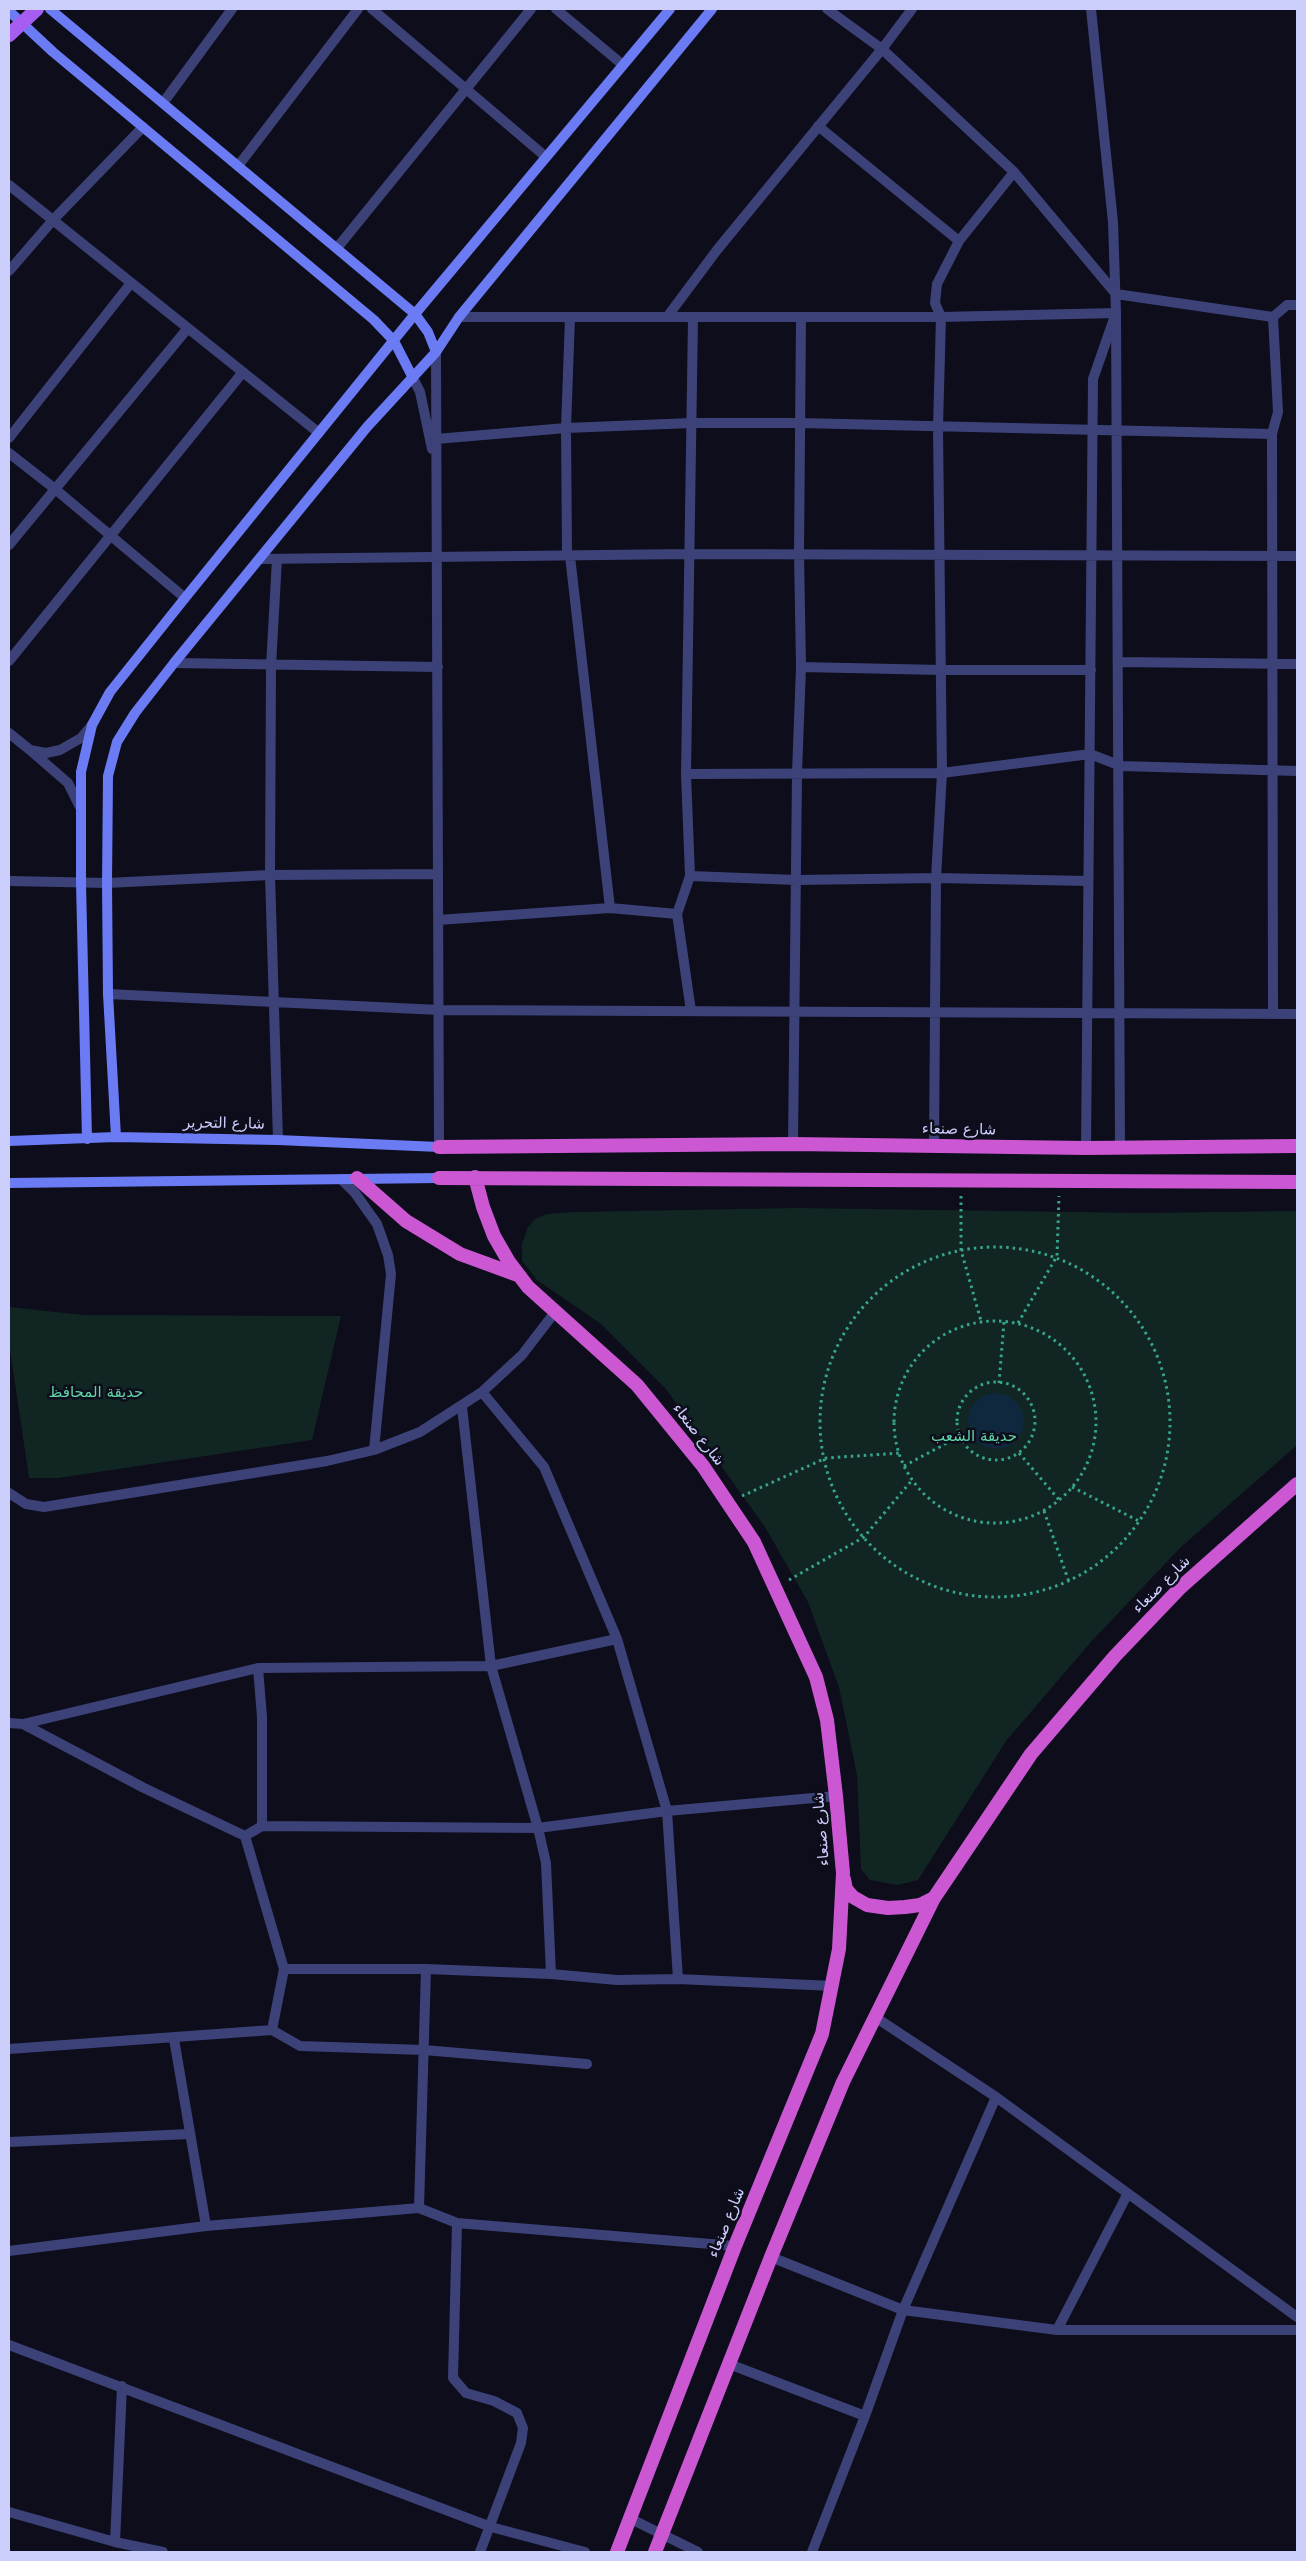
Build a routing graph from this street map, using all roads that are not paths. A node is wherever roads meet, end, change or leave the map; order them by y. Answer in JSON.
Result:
{"nodes":[{"id":1,"x":38,"y":9,"type":"edge"},
{"id":2,"x":50,"y":9,"type":"edge"},
{"id":3,"x":232,"y":9,"type":"edge"},
{"id":4,"x":358,"y":9,"type":"edge"},
{"id":5,"x":372,"y":9,"type":"edge"},
{"id":6,"x":531,"y":9,"type":"edge"},
{"id":7,"x":556,"y":9,"type":"edge"},
{"id":8,"x":670,"y":9,"type":"edge"},
{"id":9,"x":712,"y":9,"type":"edge"},
{"id":10,"x":827,"y":9,"type":"edge"},
{"id":11,"x":912,"y":9,"type":"edge"},
{"id":12,"x":9,"y":11,"type":"edge"},
{"id":13,"x":1094,"y":11,"type":"edge"},
{"id":14,"x":21,"y":24,"type":"junction"},
{"id":15,"x":9,"y":34,"type":"edge"},
{"id":16,"x":882,"y":49,"type":"junction"},
{"id":17,"x":623,"y":65,"type":"junction"},
{"id":18,"x":466,"y":88,"type":"junction"},
{"id":19,"x":163,"y":103,"type":"junction"},
{"id":20,"x":818,"y":126,"type":"junction"},
{"id":21,"x":143,"y":127,"type":"junction"},
{"id":22,"x":546,"y":157,"type":"junction"},
{"id":23,"x":238,"y":166,"type":"junction"},
{"id":24,"x":1014,"y":172,"type":"junction"},
{"id":25,"x":9,"y":185,"type":"edge"},
{"id":26,"x":53,"y":220,"type":"junction"},
{"id":27,"x":959,"y":242,"type":"junction"},
{"id":28,"x":337,"y":248,"type":"junction"},
{"id":29,"x":9,"y":271,"type":"edge"},
{"id":30,"x":131,"y":282,"type":"junction"},
{"id":31,"x":1116,"y":294,"type":"junction"},
{"id":32,"x":1297,"y":305,"type":"edge"},
{"id":33,"x":1116,"y":313,"type":"junction"},
{"id":34,"x":415,"y":314,"type":"junction"},
{"id":35,"x":459,"y":317,"type":"junction"},
{"id":36,"x":570,"y":317,"type":"junction"},
{"id":37,"x":667,"y":317,"type":"junction"},
{"id":38,"x":801,"y":317,"type":"junction"},
{"id":39,"x":941,"y":317,"type":"junction"},
{"id":40,"x":1272,"y":317,"type":"junction"},
{"id":41,"x":693,"y":318,"type":"junction"},
{"id":42,"x":188,"y":328,"type":"junction"},
{"id":43,"x":394,"y":341,"type":"junction"},
{"id":44,"x":436,"y":352,"type":"junction"},
{"id":45,"x":244,"y":372,"type":"junction"},
{"id":46,"x":413,"y":378,"type":"junction"},
{"id":47,"x":692,"y":423,"type":"junction"},
{"id":48,"x":799,"y":423,"type":"junction"},
{"id":49,"x":938,"y":427,"type":"junction"},
{"id":50,"x":566,"y":428,"type":"junction"},
{"id":51,"x":1092,"y":429,"type":"junction"},
{"id":52,"x":1117,"y":429,"type":"junction"},
{"id":53,"x":319,"y":433,"type":"junction"},
{"id":54,"x":1272,"y":434,"type":"junction"},
{"id":55,"x":9,"y":438,"type":"edge"},
{"id":56,"x":436,"y":439,"type":"junction"},
{"id":57,"x":9,"y":453,"type":"edge"},
{"id":58,"x":436,"y":469,"type":"junction"},
{"id":59,"x":55,"y":489,"type":"junction"},
{"id":60,"x":110,"y":536,"type":"junction"},
{"id":61,"x":9,"y":545,"type":"edge"},
{"id":62,"x":688,"y":554,"type":"junction"},
{"id":63,"x":799,"y":554,"type":"junction"},
{"id":64,"x":939,"y":554,"type":"junction"},
{"id":65,"x":1092,"y":555,"type":"junction"},
{"id":66,"x":1118,"y":555,"type":"junction"},
{"id":67,"x":570,"y":556,"type":"junction"},
{"id":68,"x":1272,"y":556,"type":"junction"},
{"id":69,"x":1297,"y":556,"type":"edge"},
{"id":70,"x":436,"y":557,"type":"junction"},
{"id":71,"x":260,"y":559,"type":"junction"},
{"id":72,"x":276,"y":559,"type":"junction"},
{"id":73,"x":185,"y":598,"type":"junction"},
{"id":74,"x":9,"y":661,"type":"edge"},
{"id":75,"x":1119,"y":662,"type":"junction"},
{"id":76,"x":174,"y":664,"type":"junction"},
{"id":77,"x":1272,"y":664,"type":"junction"},
{"id":78,"x":1297,"y":664,"type":"edge"},
{"id":79,"x":271,"y":666,"type":"junction"},
{"id":80,"x":438,"y":667,"type":"junction"},
{"id":81,"x":801,"y":668,"type":"junction"},
{"id":82,"x":942,"y":670,"type":"junction"},
{"id":83,"x":1091,"y":670,"type":"junction"},
{"id":84,"x":92,"y":725,"type":"junction"},
{"id":85,"x":9,"y":733,"type":"edge"},
{"id":86,"x":30,"y":750,"type":"junction"},
{"id":87,"x":1090,"y":754,"type":"junction"},
{"id":88,"x":1119,"y":765,"type":"junction"},
{"id":89,"x":1297,"y":771,"type":"edge"},
{"id":90,"x":1273,"y":772,"type":"junction"},
{"id":91,"x":797,"y":773,"type":"junction"},
{"id":92,"x":942,"y":773,"type":"junction"},
{"id":93,"x":686,"y":774,"type":"junction"},
{"id":94,"x":81,"y":810,"type":"junction"},
{"id":95,"x":438,"y":874,"type":"junction"},
{"id":96,"x":270,"y":875,"type":"junction"},
{"id":97,"x":690,"y":876,"type":"junction"},
{"id":98,"x":936,"y":878,"type":"junction"},
{"id":99,"x":797,"y":880,"type":"junction"},
{"id":100,"x":9,"y":881,"type":"edge"},
{"id":101,"x":1088,"y":881,"type":"junction"},
{"id":102,"x":81,"y":883,"type":"junction"},
{"id":103,"x":107,"y":883,"type":"junction"},
{"id":104,"x":610,"y":908,"type":"junction"},
{"id":105,"x":677,"y":914,"type":"junction"},
{"id":106,"x":438,"y":920,"type":"junction"},
{"id":107,"x":108,"y":994,"type":"junction"},
{"id":108,"x":275,"y":1002,"type":"junction"},
{"id":109,"x":438,"y":1010,"type":"junction"},
{"id":110,"x":691,"y":1011,"type":"junction"},
{"id":111,"x":795,"y":1011,"type":"junction"},
{"id":112,"x":935,"y":1012,"type":"junction"},
{"id":113,"x":1088,"y":1013,"type":"junction"},
{"id":114,"x":1120,"y":1013,"type":"junction"},
{"id":115,"x":1274,"y":1014,"type":"junction"},
{"id":116,"x":1297,"y":1014,"type":"edge"},
{"id":117,"x":116,"y":1137,"type":"junction"},
{"id":118,"x":87,"y":1138,"type":"junction"},
{"id":119,"x":278,"y":1140,"type":"junction"},
{"id":120,"x":9,"y":1141,"type":"edge"},
{"id":121,"x":793,"y":1144,"type":"junction"},
{"id":122,"x":934,"y":1145,"type":"junction"},
{"id":123,"x":1297,"y":1146,"type":"edge"},
{"id":124,"x":439,"y":1147,"type":"junction"},
{"id":125,"x":1086,"y":1148,"type":"junction"},
{"id":126,"x":1120,"y":1148,"type":"junction"},
{"id":127,"x":475,"y":1177,"type":"junction"},
{"id":128,"x":358,"y":1178,"type":"junction"},
{"id":129,"x":440,"y":1178,"type":"joint"},
{"id":130,"x":341,"y":1179,"type":"junction"},
{"id":131,"x":1297,"y":1182,"type":"edge"},
{"id":132,"x":9,"y":1184,"type":"edge"},
{"id":133,"x":521,"y":1276,"type":"junction"},
{"id":134,"x":555,"y":1312,"type":"junction"},
{"id":135,"x":482,"y":1392,"type":"junction"},
{"id":136,"x":462,"y":1407,"type":"junction"},
{"id":137,"x":374,"y":1450,"type":"junction"},
{"id":138,"x":1297,"y":1484,"type":"edge"},
{"id":139,"x":9,"y":1493,"type":"edge"},
{"id":140,"x":617,"y":1639,"type":"junction"},
{"id":141,"x":491,"y":1666,"type":"junction"},
{"id":142,"x":258,"y":1668,"type":"junction"},
{"id":143,"x":9,"y":1723,"type":"edge"},
{"id":144,"x":23,"y":1724,"type":"junction"},
{"id":145,"x":836,"y":1796,"type":"junction"},
{"id":146,"x":668,"y":1811,"type":"junction"},
{"id":147,"x":262,"y":1826,"type":"junction"},
{"id":148,"x":538,"y":1828,"type":"junction"},
{"id":149,"x":245,"y":1836,"type":"junction"},
{"id":150,"x":843,"y":1873,"type":"junction"},
{"id":151,"x":934,"y":1898,"type":"junction"},
{"id":152,"x":284,"y":1969,"type":"junction"},
{"id":153,"x":426,"y":1969,"type":"junction"},
{"id":154,"x":552,"y":1974,"type":"junction"},
{"id":155,"x":678,"y":1978,"type":"junction"},
{"id":156,"x":833,"y":1986,"type":"junction"},
{"id":157,"x":876,"y":2018,"type":"junction"},
{"id":158,"x":272,"y":2030,"type":"junction"},
{"id":159,"x":174,"y":2039,"type":"junction"},
{"id":160,"x":9,"y":2049,"type":"edge"},
{"id":161,"x":424,"y":2050,"type":"junction"},
{"id":162,"x":586,"y":2064,"type":"dead end"},
{"id":163,"x":996,"y":2097,"type":"junction"},
{"id":164,"x":190,"y":2134,"type":"junction"},
{"id":165,"x":9,"y":2142,"type":"edge"},
{"id":166,"x":1127,"y":2195,"type":"junction"},
{"id":167,"x":419,"y":2208,"type":"junction"},
{"id":168,"x":457,"y":2223,"type":"junction"},
{"id":169,"x":206,"y":2226,"type":"junction"},
{"id":170,"x":735,"y":2246,"type":"junction"},
{"id":171,"x":9,"y":2251,"type":"edge"},
{"id":172,"x":771,"y":2257,"type":"junction"},
{"id":173,"x":903,"y":2310,"type":"junction"},
{"id":174,"x":1297,"y":2318,"type":"edge"},
{"id":175,"x":1057,"y":2330,"type":"junction"},
{"id":176,"x":1297,"y":2330,"type":"edge"},
{"id":177,"x":9,"y":2345,"type":"edge"},
{"id":178,"x":728,"y":2364,"type":"junction"},
{"id":179,"x":122,"y":2386,"type":"junction"},
{"id":180,"x":865,"y":2416,"type":"junction"},
{"id":181,"x":9,"y":2512,"type":"edge"},
{"id":182,"x":630,"y":2518,"type":"junction"},
{"id":183,"x":491,"y":2527,"type":"junction"},
{"id":184,"x":663,"y":2536,"type":"junction"},
{"id":185,"x":115,"y":2542,"type":"junction"},
{"id":186,"x":163,"y":2552,"type":"edge"},
{"id":187,"x":480,"y":2552,"type":"edge"},
{"id":188,"x":585,"y":2552,"type":"edge"},
{"id":189,"x":617,"y":2552,"type":"edge"},
{"id":190,"x":655,"y":2552,"type":"edge"},
{"id":191,"x":698,"y":2552,"type":"edge"},
{"id":192,"x":812,"y":2552,"type":"edge"}],
"edges":[{"from":1,"to":14,"type":"main road"},
{"from":2,"to":19,"type":"main road"},
{"from":3,"to":19,"type":"street"},
{"from":4,"to":23,"type":"street"},
{"from":5,"to":18,"type":"street"},
{"from":6,"to":18,"type":"street"},
{"from":7,"to":17,"type":"street"},
{"from":8,"to":17,"type":"main road"},
{"from":9,"to":35,"type":"main road"},
{"from":10,"to":16,"type":"street"},
{"from":11,"to":16,"type":"street"},
{"from":12,"to":14,"type":"main road"},
{"from":13,"to":31,"type":"street"},
{"from":14,"to":15,"type":"main road"},
{"from":14,"to":21,"type":"main road"},
{"from":16,"to":20,"type":"street"},
{"from":16,"to":24,"type":"street"},
{"from":17,"to":22,"type":"main road"},
{"from":18,"to":22,"type":"street"},
{"from":18,"to":28,"type":"street"},
{"from":19,"to":23,"type":"main road"},
{"from":20,"to":27,"type":"street"},
{"from":20,"to":37,"type":"street"},
{"from":21,"to":26,"type":"street"},
{"from":21,"to":43,"type":"main road"},
{"from":22,"to":34,"type":"main road"},
{"from":23,"to":28,"type":"main road"},
{"from":24,"to":27,"type":"street"},
{"from":24,"to":31,"type":"street"},
{"from":25,"to":26,"type":"street"},
{"from":26,"to":29,"type":"street"},
{"from":26,"to":30,"type":"street"},
{"from":27,"to":39,"type":"street"},
{"from":28,"to":34,"type":"main road"},
{"from":30,"to":42,"type":"street"},
{"from":30,"to":55,"type":"street"},
{"from":31,"to":33,"type":"street"},
{"from":31,"to":40,"type":"street"},
{"from":32,"to":40,"type":"street"},
{"from":33,"to":39,"type":"street"},
{"from":33,"to":51,"type":"street"},
{"from":33,"to":52,"type":"street"},
{"from":34,"to":43,"type":"main road"},
{"from":34,"to":44,"type":"main road"},
{"from":35,"to":36,"type":"street"},
{"from":35,"to":44,"type":"main road"},
{"from":36,"to":37,"type":"street"},
{"from":36,"to":50,"type":"street"},
{"from":37,"to":41,"type":"street"},
{"from":38,"to":39,"type":"street"},
{"from":38,"to":41,"type":"street"},
{"from":38,"to":48,"type":"street"},
{"from":39,"to":49,"type":"street"},
{"from":40,"to":54,"type":"street"},
{"from":41,"to":47,"type":"street"},
{"from":42,"to":45,"type":"street"},
{"from":42,"to":59,"type":"street"},
{"from":43,"to":46,"type":"main road"},
{"from":43,"to":53,"type":"main road"},
{"from":44,"to":46,"type":"main road"},
{"from":44,"to":56,"type":"street"},
{"from":45,"to":53,"type":"street"},
{"from":45,"to":60,"type":"street"},
{"from":46,"to":58,"type":"street"},
{"from":46,"to":71,"type":"main road"},
{"from":47,"to":48,"type":"street"},
{"from":47,"to":50,"type":"street"},
{"from":47,"to":62,"type":"street"},
{"from":48,"to":49,"type":"street"},
{"from":48,"to":63,"type":"street"},
{"from":49,"to":51,"type":"street"},
{"from":49,"to":64,"type":"street"},
{"from":50,"to":56,"type":"street"},
{"from":50,"to":67,"type":"street"},
{"from":51,"to":52,"type":"street"},
{"from":51,"to":65,"type":"street"},
{"from":52,"to":54,"type":"street"},
{"from":52,"to":66,"type":"street"},
{"from":53,"to":73,"type":"main road"},
{"from":54,"to":68,"type":"street"},
{"from":56,"to":58,"type":"street"},
{"from":57,"to":59,"type":"street"},
{"from":58,"to":70,"type":"street"},
{"from":59,"to":60,"type":"street"},
{"from":59,"to":61,"type":"street"},
{"from":60,"to":73,"type":"street"},
{"from":60,"to":74,"type":"street"},
{"from":62,"to":63,"type":"street"},
{"from":62,"to":67,"type":"street"},
{"from":62,"to":93,"type":"street"},
{"from":63,"to":64,"type":"street"},
{"from":63,"to":81,"type":"street"},
{"from":64,"to":65,"type":"street"},
{"from":64,"to":82,"type":"street"},
{"from":65,"to":66,"type":"street"},
{"from":65,"to":83,"type":"street"},
{"from":66,"to":68,"type":"street"},
{"from":66,"to":75,"type":"street"},
{"from":67,"to":70,"type":"street"},
{"from":67,"to":104,"type":"street"},
{"from":68,"to":69,"type":"street"},
{"from":68,"to":77,"type":"street"},
{"from":70,"to":72,"type":"street"},
{"from":70,"to":80,"type":"street"},
{"from":71,"to":72,"type":"street"},
{"from":71,"to":76,"type":"main road"},
{"from":72,"to":79,"type":"street"},
{"from":73,"to":84,"type":"main road"},
{"from":75,"to":77,"type":"street"},
{"from":75,"to":88,"type":"street"},
{"from":76,"to":79,"type":"street"},
{"from":76,"to":103,"type":"main road"},
{"from":77,"to":78,"type":"street"},
{"from":77,"to":90,"type":"street"},
{"from":79,"to":80,"type":"street"},
{"from":79,"to":96,"type":"street"},
{"from":80,"to":95,"type":"street"},
{"from":81,"to":82,"type":"street"},
{"from":81,"to":91,"type":"street"},
{"from":82,"to":83,"type":"street"},
{"from":82,"to":92,"type":"street"},
{"from":83,"to":87,"type":"street"},
{"from":84,"to":86,"type":"street"},
{"from":84,"to":94,"type":"main road"},
{"from":85,"to":86,"type":"street"},
{"from":86,"to":94,"type":"street"},
{"from":87,"to":88,"type":"street"},
{"from":87,"to":92,"type":"street"},
{"from":87,"to":101,"type":"street"},
{"from":88,"to":90,"type":"street"},
{"from":88,"to":114,"type":"street"},
{"from":89,"to":90,"type":"street"},
{"from":90,"to":115,"type":"street"},
{"from":91,"to":92,"type":"street"},
{"from":91,"to":93,"type":"street"},
{"from":91,"to":99,"type":"street"},
{"from":92,"to":98,"type":"street"},
{"from":93,"to":97,"type":"street"},
{"from":94,"to":102,"type":"main road"},
{"from":95,"to":96,"type":"street"},
{"from":95,"to":106,"type":"street"},
{"from":96,"to":103,"type":"street"},
{"from":96,"to":108,"type":"street"},
{"from":97,"to":99,"type":"street"},
{"from":97,"to":105,"type":"street"},
{"from":98,"to":99,"type":"street"},
{"from":98,"to":101,"type":"street"},
{"from":98,"to":112,"type":"street"},
{"from":99,"to":111,"type":"street"},
{"from":100,"to":102,"type":"street"},
{"from":101,"to":113,"type":"street"},
{"from":102,"to":103,"type":"street"},
{"from":102,"to":118,"type":"main road"},
{"from":103,"to":107,"type":"main road"},
{"from":104,"to":105,"type":"street"},
{"from":104,"to":106,"type":"street"},
{"from":105,"to":110,"type":"street"},
{"from":106,"to":109,"type":"street"},
{"from":107,"to":108,"type":"street"},
{"from":107,"to":117,"type":"main road"},
{"from":108,"to":109,"type":"street"},
{"from":108,"to":119,"type":"street"},
{"from":109,"to":110,"type":"street"},
{"from":109,"to":124,"type":"street"},
{"from":110,"to":111,"type":"street"},
{"from":111,"to":112,"type":"street"},
{"from":111,"to":121,"type":"street"},
{"from":112,"to":113,"type":"street"},
{"from":112,"to":122,"type":"street"},
{"from":113,"to":114,"type":"street"},
{"from":113,"to":125,"type":"street"},
{"from":114,"to":115,"type":"street"},
{"from":114,"to":126,"type":"street"},
{"from":115,"to":116,"type":"street"},
{"from":117,"to":118,"type":"main road","name":"شارع التحرير"},
{"from":117,"to":119,"type":"main road","name":"شارع التحرير"},
{"from":118,"to":120,"type":"main road","name":"شارع التحرير"},
{"from":119,"to":124,"type":"main road","name":"شارع التحرير"},
{"from":121,"to":122,"type":"highway","name":"شارع صنعاء"},
{"from":121,"to":124,"type":"highway","name":"شارع صنعاء"},
{"from":122,"to":125,"type":"highway","name":"شارع صنعاء"},
{"from":123,"to":126,"type":"highway","name":"شارع صنعاء"},
{"from":125,"to":126,"type":"highway","name":"شارع صنعاء"},
{"from":127,"to":129,"type":"highway"},
{"from":127,"to":131,"type":"highway"},
{"from":127,"to":133,"type":"highway","name":"شارع صنعاء"},
{"from":128,"to":129,"type":"main road"},
{"from":128,"to":130,"type":"main road"},
{"from":128,"to":133,"type":"highway"},
{"from":130,"to":132,"type":"main road"},
{"from":130,"to":137,"type":"street"},
{"from":133,"to":134,"type":"highway","name":"شارع صنعاء"},
{"from":134,"to":135,"type":"street"},
{"from":134,"to":145,"type":"highway","name":"شارع صنعاء"},
{"from":135,"to":136,"type":"street"},
{"from":135,"to":140,"type":"street"},
{"from":136,"to":137,"type":"street"},
{"from":136,"to":141,"type":"street"},
{"from":137,"to":139,"type":"street"},
{"from":138,"to":151,"type":"highway","name":"شارع صنعاء"},
{"from":140,"to":141,"type":"street"},
{"from":140,"to":146,"type":"street"},
{"from":141,"to":142,"type":"street"},
{"from":141,"to":148,"type":"street"},
{"from":142,"to":144,"type":"street"},
{"from":142,"to":147,"type":"street"},
{"from":143,"to":144,"type":"street"},
{"from":144,"to":149,"type":"street"},
{"from":145,"to":146,"type":"street"},
{"from":145,"to":150,"type":"highway","name":"شارع صنعاء"},
{"from":146,"to":148,"type":"street"},
{"from":146,"to":155,"type":"street"},
{"from":147,"to":148,"type":"street"},
{"from":147,"to":149,"type":"street"},
{"from":148,"to":154,"type":"street"},
{"from":149,"to":152,"type":"street"},
{"from":150,"to":151,"type":"highway"},
{"from":150,"to":156,"type":"highway","name":"شارع صنعاء"},
{"from":151,"to":157,"type":"highway","name":"شارع صنعاء"},
{"from":152,"to":153,"type":"street"},
{"from":152,"to":158,"type":"street"},
{"from":153,"to":154,"type":"street"},
{"from":153,"to":161,"type":"street"},
{"from":154,"to":155,"type":"street"},
{"from":155,"to":156,"type":"street"},
{"from":156,"to":170,"type":"highway","name":"شارع صنعاء"},
{"from":157,"to":163,"type":"street"},
{"from":157,"to":172,"type":"highway","name":"شارع صنعاء"},
{"from":158,"to":159,"type":"street"},
{"from":158,"to":161,"type":"street"},
{"from":159,"to":160,"type":"street"},
{"from":159,"to":164,"type":"street"},
{"from":161,"to":162,"type":"street"},
{"from":161,"to":167,"type":"street"},
{"from":163,"to":166,"type":"street"},
{"from":163,"to":173,"type":"street"},
{"from":164,"to":165,"type":"street"},
{"from":164,"to":169,"type":"street"},
{"from":166,"to":174,"type":"street"},
{"from":166,"to":175,"type":"street"},
{"from":167,"to":168,"type":"street"},
{"from":167,"to":169,"type":"street"},
{"from":168,"to":170,"type":"street"},
{"from":168,"to":183,"type":"street"},
{"from":169,"to":171,"type":"street"},
{"from":170,"to":182,"type":"highway","name":"شارع صنعاء"},
{"from":172,"to":173,"type":"street"},
{"from":172,"to":178,"type":"highway","name":"شارع صنعاء"},
{"from":173,"to":175,"type":"street"},
{"from":173,"to":180,"type":"street"},
{"from":175,"to":176,"type":"street"},
{"from":177,"to":179,"type":"street"},
{"from":178,"to":180,"type":"street"},
{"from":178,"to":184,"type":"highway","name":"شارع صنعاء"},
{"from":179,"to":183,"type":"street"},
{"from":179,"to":185,"type":"street"},
{"from":180,"to":192,"type":"street"},
{"from":181,"to":185,"type":"street"},
{"from":182,"to":184,"type":"street"},
{"from":182,"to":189,"type":"highway","name":"شارع صنعاء"},
{"from":183,"to":187,"type":"street"},
{"from":183,"to":188,"type":"street"},
{"from":184,"to":190,"type":"highway","name":"شارع صنعاء"},
{"from":184,"to":191,"type":"street"},
{"from":185,"to":186,"type":"street"}]}
